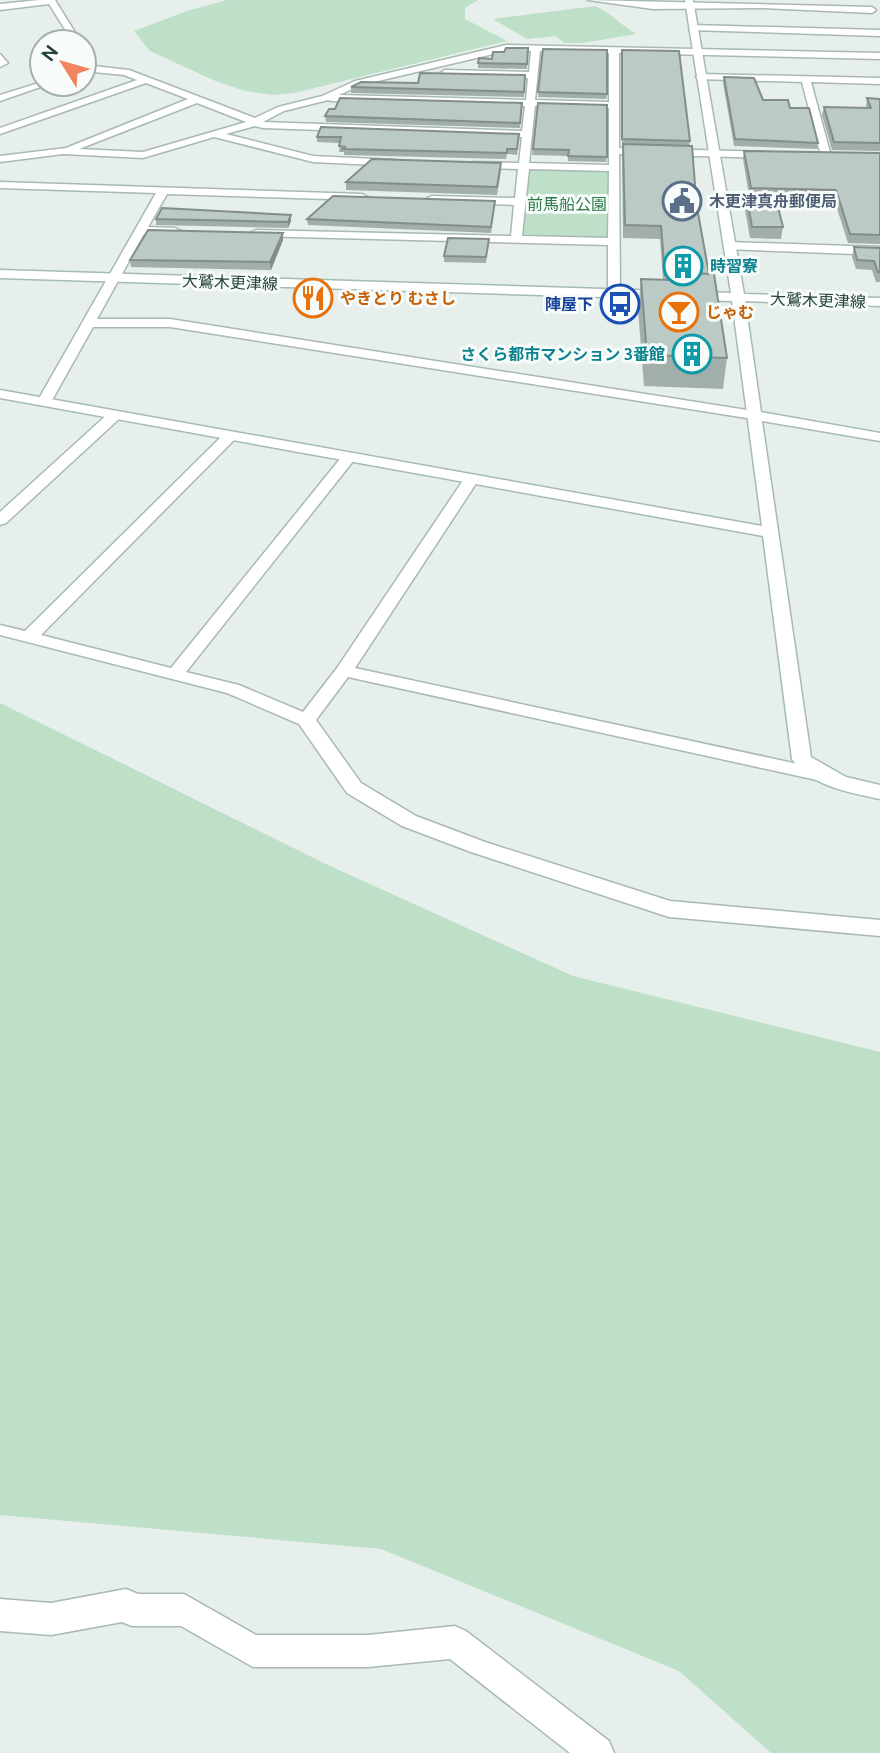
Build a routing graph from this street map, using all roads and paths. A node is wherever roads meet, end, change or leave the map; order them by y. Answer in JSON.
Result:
{"nodes":[{"id":1,"x":592,"y":0,"type":"edge"},
{"id":2,"x":870,"y":0,"type":"edge"},
{"id":3,"x":52,"y":1,"type":"edge"},
{"id":4,"x":689,"y":3,"type":"edge"},
{"id":5,"x":781,"y":5,"type":"junction"},
{"id":6,"x":0,"y":7,"type":"edge"},
{"id":7,"x":68,"y":28,"type":"edge"},
{"id":8,"x":692,"y":28,"type":"junction"},
{"id":9,"x":790,"y":31,"type":"junction"},
{"id":10,"x":880,"y":33,"type":"edge"},
{"id":11,"x":536,"y":48,"type":"junction"},
{"id":12,"x":614,"y":51,"type":"junction"},
{"id":13,"x":696,"y":52,"type":"junction"},
{"id":14,"x":880,"y":56,"type":"edge"},
{"id":15,"x":0,"y":57,"type":"edge"},
{"id":16,"x":0,"y":64,"type":"edge"},
{"id":17,"x":98,"y":69,"type":"edge"},
{"id":18,"x":408,"y":72,"type":"junction"},
{"id":19,"x":533,"y":75,"type":"junction"},
{"id":20,"x":701,"y":77,"type":"junction"},
{"id":21,"x":145,"y":80,"type":"junction"},
{"id":22,"x":806,"y":80,"type":"junction"},
{"id":23,"x":880,"y":81,"type":"edge"},
{"id":24,"x":28,"y":89,"type":"edge"},
{"id":25,"x":0,"y":98,"type":"edge"},
{"id":26,"x":325,"y":98,"type":"junction"},
{"id":27,"x":195,"y":100,"type":"junction"},
{"id":28,"x":530,"y":103,"type":"junction"},
{"id":29,"x":614,"y":105,"type":"junction"},
{"id":30,"x":253,"y":123,"type":"junction"},
{"id":31,"x":0,"y":131,"type":"edge"},
{"id":32,"x":527,"y":134,"type":"junction"},
{"id":33,"x":216,"y":135,"type":"junction"},
{"id":34,"x":614,"y":150,"type":"junction"},
{"id":35,"x":63,"y":152,"type":"junction"},
{"id":36,"x":714,"y":153,"type":"junction"},
{"id":37,"x":784,"y":155,"type":"edge"},
{"id":38,"x":812,"y":156,"type":"edge"},
{"id":39,"x":826,"y":156,"type":"junction"},
{"id":40,"x":839,"y":156,"type":"edge"},
{"id":41,"x":0,"y":159,"type":"edge"},
{"id":42,"x":401,"y":164,"type":"edge"},
{"id":43,"x":455,"y":165,"type":"edge"},
{"id":44,"x":523,"y":166,"type":"junction"},
{"id":45,"x":614,"y":168,"type":"junction"},
{"id":46,"x":0,"y":185,"type":"edge"},
{"id":47,"x":162,"y":192,"type":"junction"},
{"id":48,"x":368,"y":198,"type":"edge"},
{"id":49,"x":424,"y":199,"type":"edge"},
{"id":50,"x":520,"y":202,"type":"junction"},
{"id":51,"x":141,"y":230,"type":"junction"},
{"id":52,"x":182,"y":231,"type":"edge"},
{"id":53,"x":238,"y":232,"type":"edge"},
{"id":54,"x":516,"y":241,"type":"junction"},
{"id":55,"x":614,"y":242,"type":"junction"},
{"id":56,"x":730,"y":246,"type":"junction"},
{"id":57,"x":880,"y":251,"type":"edge"},
{"id":58,"x":0,"y":274,"type":"edge"},
{"id":59,"x":113,"y":278,"type":"junction"},
{"id":60,"x":614,"y":293,"type":"junction"},
{"id":61,"x":738,"y":297,"type":"junction"},
{"id":62,"x":880,"y":302,"type":"edge"},
{"id":63,"x":88,"y":323,"type":"junction"},
{"id":64,"x":0,"y":394,"type":"edge"},
{"id":65,"x":44,"y":402,"type":"junction"},
{"id":66,"x":115,"y":415,"type":"junction"},
{"id":67,"x":753,"y":415,"type":"junction"},
{"id":68,"x":230,"y":436,"type":"junction"},
{"id":69,"x":880,"y":437,"type":"edge"},
{"id":70,"x":349,"y":457,"type":"junction"},
{"id":71,"x":471,"y":479,"type":"junction"},
{"id":72,"x":0,"y":520,"type":"edge"},
{"id":73,"x":770,"y":532,"type":"junction"},
{"id":74,"x":0,"y":630,"type":"edge"},
{"id":75,"x":29,"y":637,"type":"junction"},
{"id":76,"x":344,"y":671,"type":"junction"},
{"id":77,"x":175,"y":674,"type":"junction"},
{"id":78,"x":306,"y":720,"type":"junction"},
{"id":79,"x":821,"y":775,"type":"junction"},
{"id":80,"x":880,"y":792,"type":"edge"},
{"id":81,"x":880,"y":928,"type":"edge"},
{"id":82,"x":0,"y":1615,"type":"edge"},
{"id":83,"x":597,"y":1753,"type":"edge"}],
"edges":[{"from":1,"to":4,"type":"street"},
{"from":2,"to":5,"type":"street"},
{"from":3,"to":6,"type":"street"},
{"from":3,"to":7,"type":"street"},
{"from":4,"to":5,"type":"street"},
{"from":4,"to":8,"type":"street"},
{"from":5,"to":9,"type":"street"},
{"from":8,"to":9,"type":"street"},
{"from":8,"to":13,"type":"street"},
{"from":9,"to":10,"type":"street"},
{"from":11,"to":12,"type":"street"},
{"from":11,"to":18,"type":"street"},
{"from":11,"to":19,"type":"street"},
{"from":12,"to":13,"type":"street"},
{"from":12,"to":29,"type":"street"},
{"from":13,"to":14,"type":"street"},
{"from":13,"to":20,"type":"street"},
{"from":15,"to":16,"type":"street"},
{"from":17,"to":21,"type":"street"},
{"from":18,"to":19,"type":"street"},
{"from":18,"to":26,"type":"street"},
{"from":19,"to":28,"type":"street"},
{"from":20,"to":22,"type":"street"},
{"from":20,"to":36,"type":"street"},
{"from":21,"to":27,"type":"street"},
{"from":21,"to":31,"type":"street"},
{"from":22,"to":23,"type":"street"},
{"from":22,"to":39,"type":"street"},
{"from":24,"to":25,"type":"street"},
{"from":26,"to":28,"type":"street"},
{"from":26,"to":30,"type":"street"},
{"from":27,"to":30,"type":"street"},
{"from":27,"to":35,"type":"street"},
{"from":28,"to":29,"type":"street"},
{"from":28,"to":32,"type":"street"},
{"from":29,"to":34,"type":"street"},
{"from":30,"to":32,"type":"street"},
{"from":30,"to":33,"type":"street"},
{"from":32,"to":44,"type":"street"},
{"from":33,"to":35,"type":"street"},
{"from":33,"to":42,"type":"street"},
{"from":34,"to":36,"type":"street"},
{"from":34,"to":45,"type":"street"},
{"from":35,"to":41,"type":"street"},
{"from":36,"to":37,"type":"street"},
{"from":36,"to":56,"type":"street"},
{"from":38,"to":39,"type":"street"},
{"from":39,"to":40,"type":"street"},
{"from":43,"to":44,"type":"street"},
{"from":44,"to":45,"type":"street"},
{"from":44,"to":50,"type":"street"},
{"from":45,"to":55,"type":"street"},
{"from":46,"to":47,"type":"street"},
{"from":47,"to":48,"type":"street"},
{"from":47,"to":51,"type":"street"},
{"from":49,"to":50,"type":"street"},
{"from":50,"to":54,"type":"street"},
{"from":51,"to":52,"type":"street"},
{"from":51,"to":59,"type":"street"},
{"from":53,"to":54,"type":"street"},
{"from":54,"to":55,"type":"street"},
{"from":55,"to":60,"type":"street"},
{"from":56,"to":57,"type":"street"},
{"from":56,"to":61,"type":"street"},
{"from":58,"to":59,"type":"street","name":"大鷲木更津線"},
{"from":59,"to":60,"type":"street","name":"大鷲木更津線"},
{"from":59,"to":63,"type":"street"},
{"from":60,"to":61,"type":"street","name":"大鷲木更津線"},
{"from":61,"to":62,"type":"street","name":"大鷲木更津線"},
{"from":61,"to":67,"type":"street"},
{"from":63,"to":65,"type":"street"},
{"from":63,"to":67,"type":"street"},
{"from":64,"to":65,"type":"street"},
{"from":65,"to":66,"type":"street"},
{"from":66,"to":68,"type":"street"},
{"from":66,"to":72,"type":"street"},
{"from":67,"to":69,"type":"street"},
{"from":67,"to":73,"type":"street"},
{"from":68,"to":70,"type":"street"},
{"from":68,"to":75,"type":"street"},
{"from":70,"to":71,"type":"street"},
{"from":70,"to":77,"type":"street"},
{"from":71,"to":73,"type":"street"},
{"from":71,"to":76,"type":"street"},
{"from":73,"to":79,"type":"street"},
{"from":74,"to":75,"type":"street"},
{"from":75,"to":77,"type":"street"},
{"from":76,"to":78,"type":"street"},
{"from":76,"to":79,"type":"street"},
{"from":77,"to":78,"type":"street"},
{"from":78,"to":81,"type":"street"},
{"from":79,"to":80,"type":"street"},
{"from":82,"to":83,"type":"street"}]}
